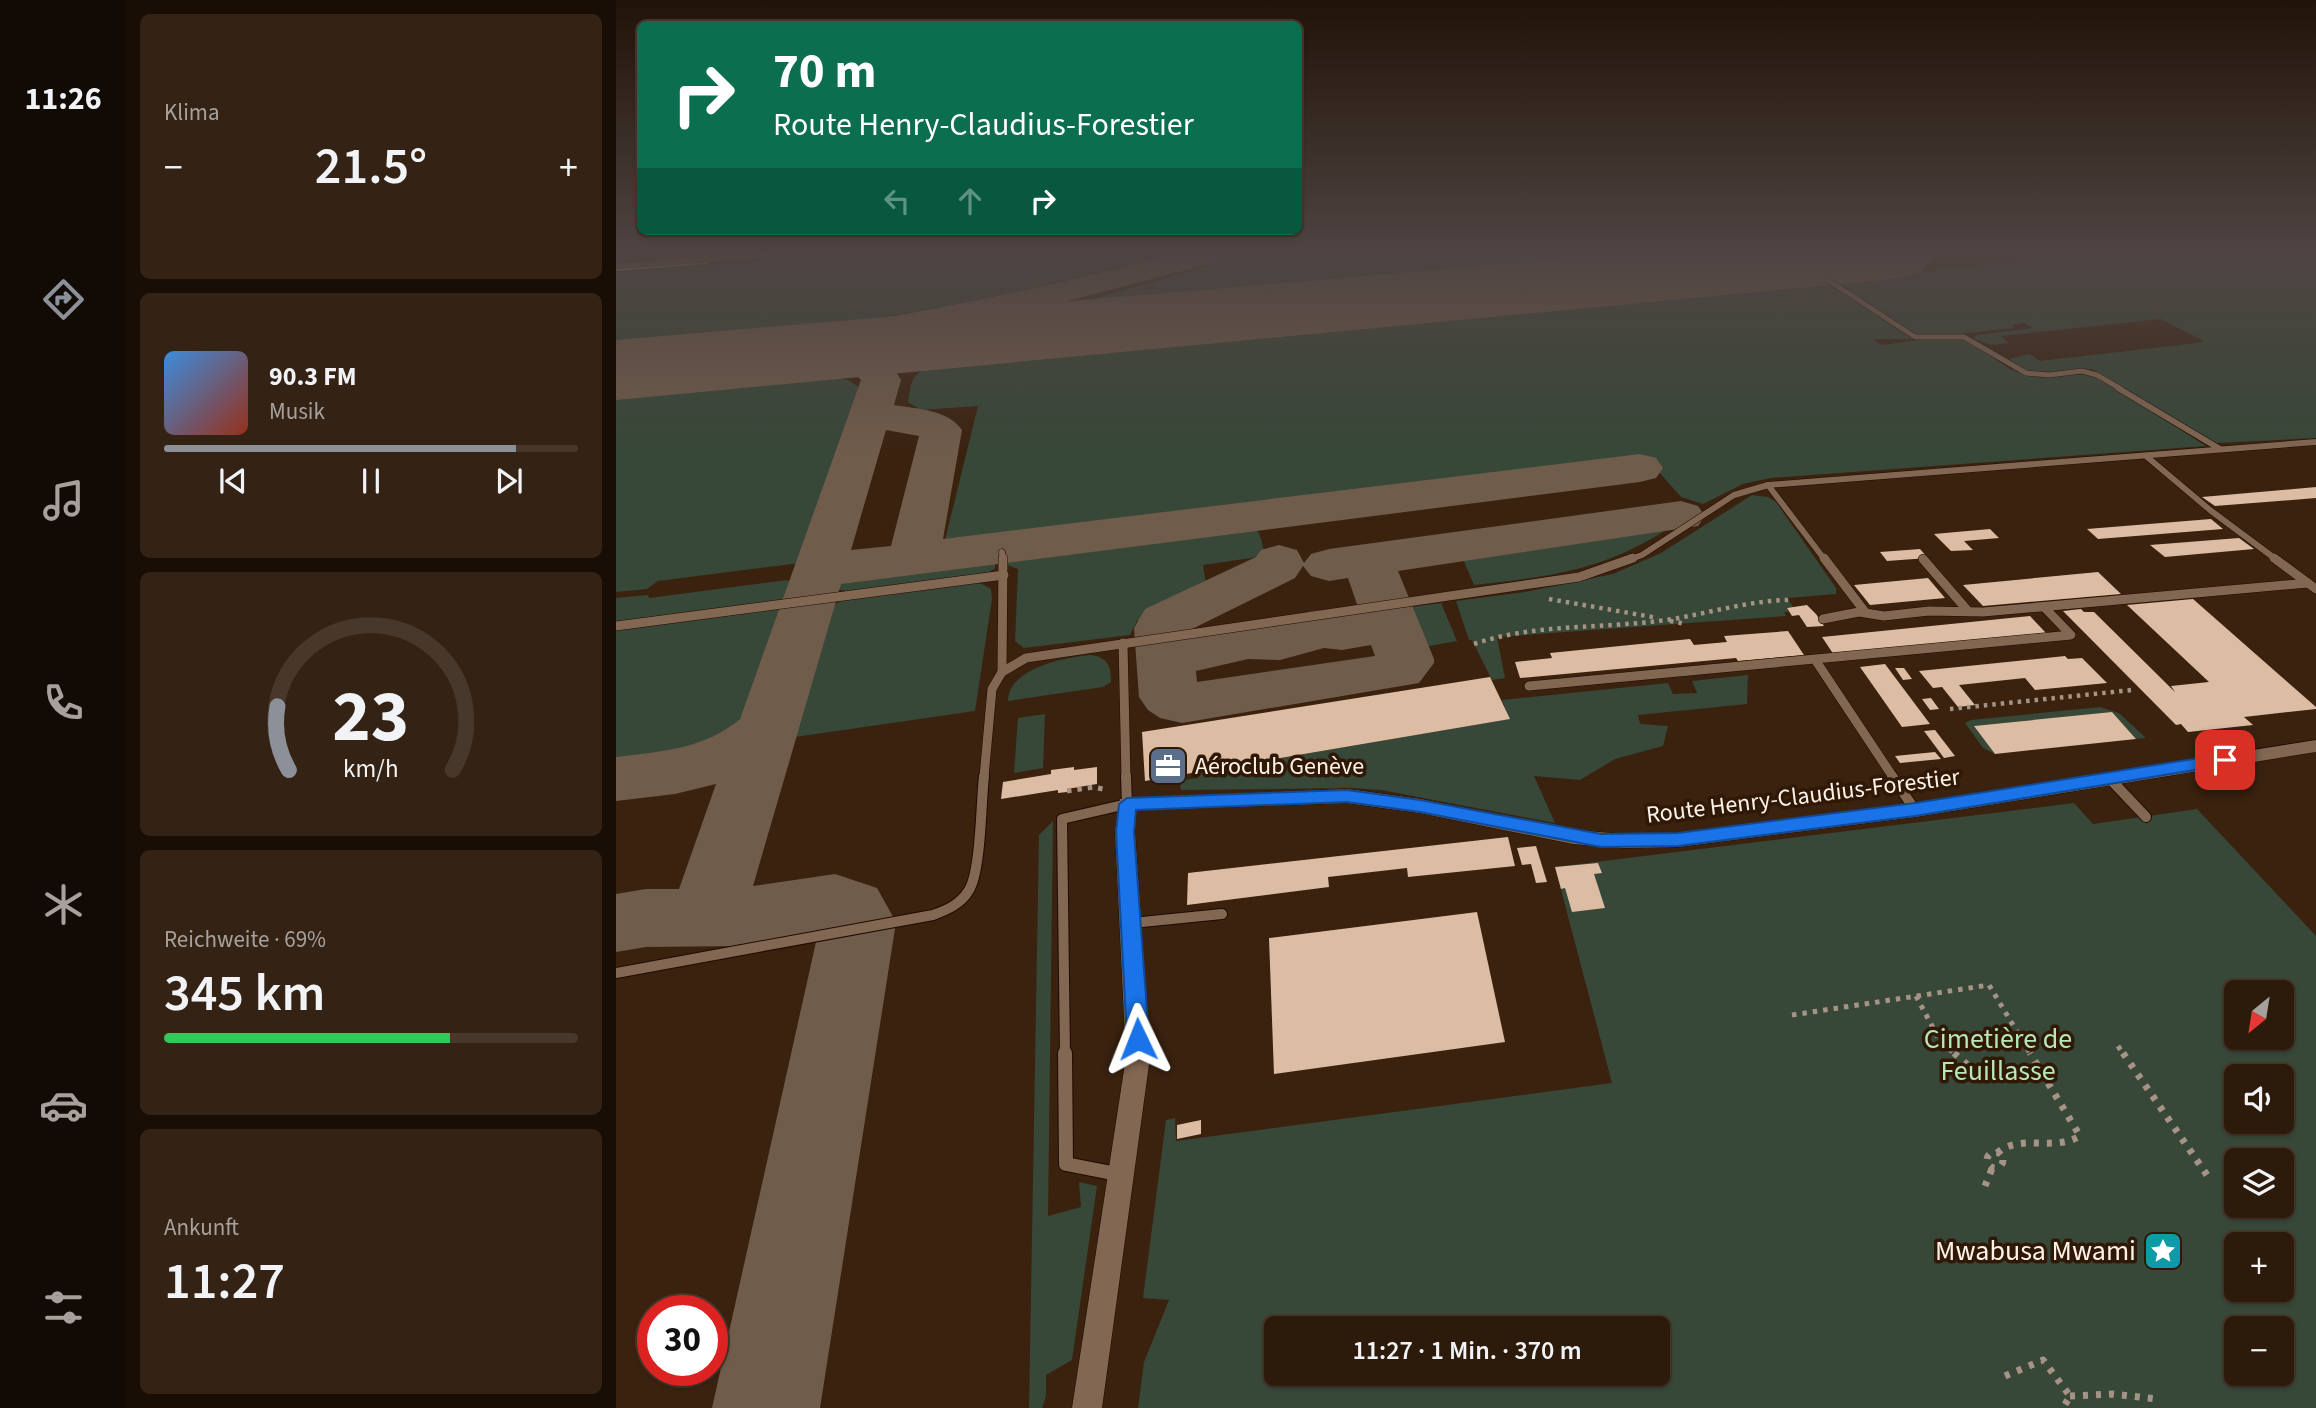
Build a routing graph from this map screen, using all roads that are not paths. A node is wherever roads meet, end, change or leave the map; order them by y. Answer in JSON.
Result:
{"nodes":[{"id":1,"x":1890,"y":321,"type":"edge"},
{"id":2,"x":2316,"y":442,"type":"edge"},
{"id":3,"x":2221,"y":450,"type":"junction"},
{"id":4,"x":2146,"y":456,"type":"junction"},
{"id":5,"x":1768,"y":485,"type":"junction"},
{"id":6,"x":1002,"y":552,"type":"dead end"},
{"id":7,"x":1923,"y":559,"type":"dead end"},
{"id":8,"x":1004,"y":575,"type":"junction"},
{"id":9,"x":2312,"y":586,"type":"edge"},
{"id":10,"x":2044,"y":607,"type":"junction"},
{"id":11,"x":1968,"y":611,"type":"junction"},
{"id":12,"x":1865,"y":612,"type":"junction"},
{"id":13,"x":1823,"y":620,"type":"dead end"},
{"id":14,"x":616,"y":625,"type":"edge"},
{"id":15,"x":1123,"y":643,"type":"junction"},
{"id":16,"x":1816,"y":661,"type":"junction"},
{"id":17,"x":1002,"y":672,"type":"junction"},
{"id":18,"x":1530,"y":686,"type":"dead end"},
{"id":19,"x":2316,"y":747,"type":"edge"},
{"id":20,"x":2111,"y":779,"type":"junction"},
{"id":21,"x":1127,"y":795,"type":"junction"},
{"id":22,"x":1915,"y":810,"type":"junction"},
{"id":23,"x":2146,"y":817,"type":"dead end"},
{"id":24,"x":1222,"y":914,"type":"dead end"},
{"id":25,"x":1132,"y":923,"type":"junction"},
{"id":26,"x":616,"y":974,"type":"edge"},
{"id":27,"x":1122,"y":1175,"type":"junction"},
{"id":28,"x":1087,"y":1408,"type":"edge"}],
"edges":[{"from":1,"to":3,"type":"lane"},
{"from":2,"to":3,"type":"lane"},
{"from":3,"to":4,"type":"lane"},
{"from":4,"to":5,"type":"lane"},
{"from":4,"to":9,"type":"lane"},
{"from":5,"to":12,"type":"lane"},
{"from":5,"to":15,"type":"lane"},
{"from":6,"to":8,"type":"lane"},
{"from":7,"to":11,"type":"lane"},
{"from":8,"to":14,"type":"lane"},
{"from":8,"to":17,"type":"lane"},
{"from":9,"to":10,"type":"lane"},
{"from":10,"to":11,"type":"lane"},
{"from":10,"to":16,"type":"lane"},
{"from":11,"to":12,"type":"lane"},
{"from":12,"to":13,"type":"lane"},
{"from":15,"to":17,"type":"lane"},
{"from":15,"to":21,"type":"lane"},
{"from":16,"to":18,"type":"lane"},
{"from":16,"to":22,"type":"lane"},
{"from":17,"to":26,"type":"lane"},
{"from":19,"to":20,"type":"street","name":"Route Henry-Claudius-Forestier"},
{"from":20,"to":22,"type":"street","name":"Route Henry-Claudius-Forestier"},
{"from":20,"to":23,"type":"lane"},
{"from":21,"to":22,"type":"street","name":"Route Henry-Claudius-Forestier"},
{"from":21,"to":25,"type":"street"},
{"from":21,"to":27,"type":"lane"},
{"from":24,"to":25,"type":"lane"},
{"from":25,"to":27,"type":"street"},
{"from":27,"to":28,"type":"street"}]}
